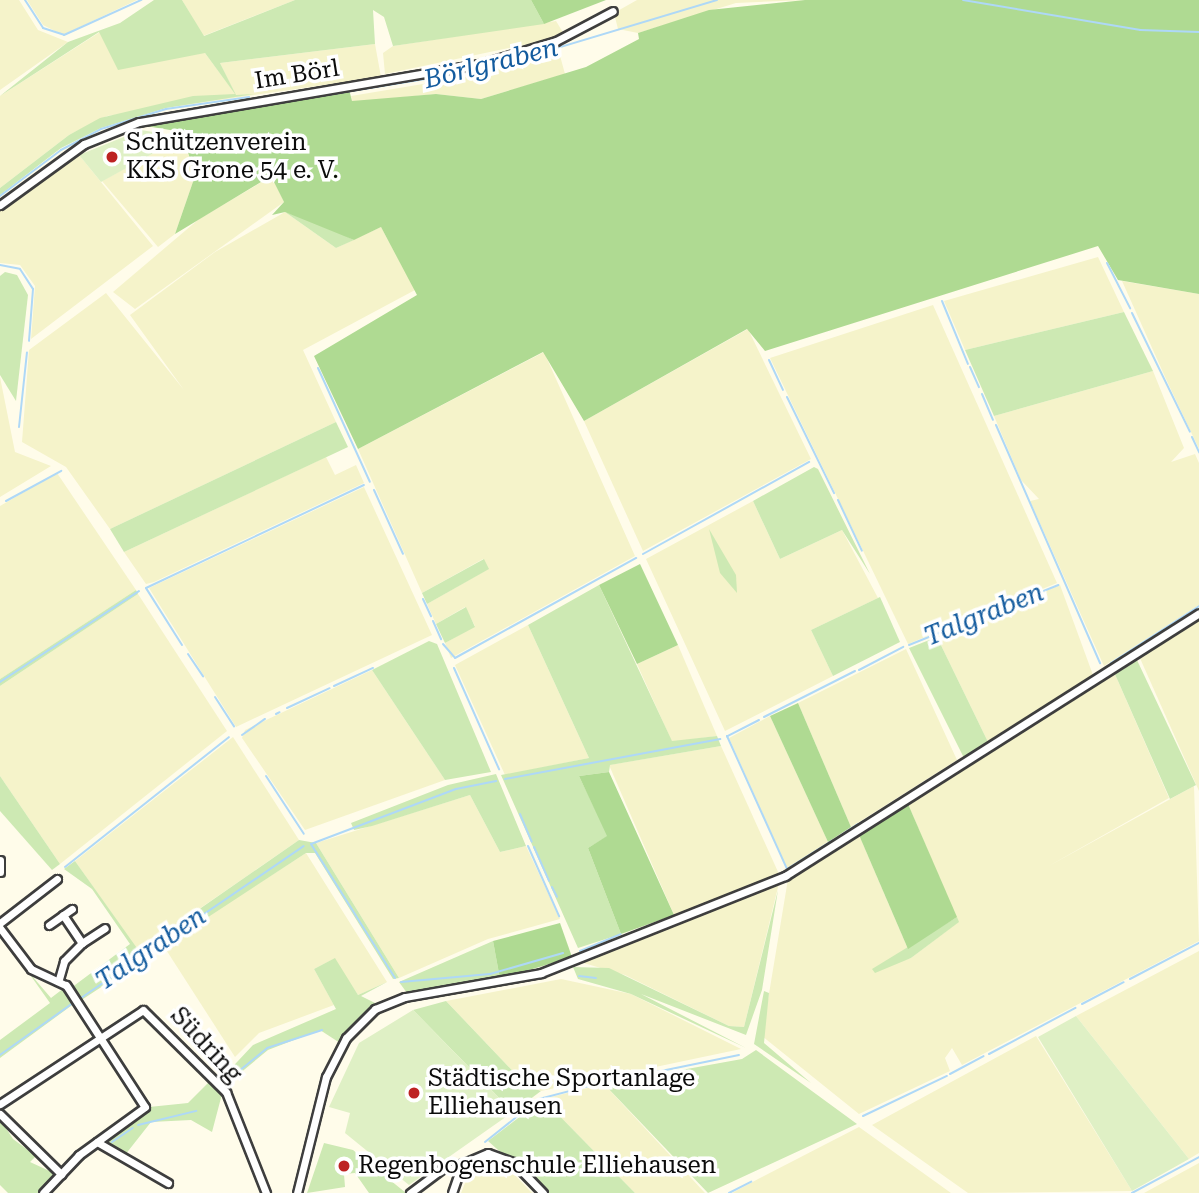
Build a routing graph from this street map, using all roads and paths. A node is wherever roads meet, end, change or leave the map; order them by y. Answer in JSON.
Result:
{"nodes":[{"id":1,"x":613,"y":11,"type":"dead end"},
{"id":2,"x":0,"y":205,"type":"edge"},
{"id":3,"x":1199,"y":613,"type":"edge"},
{"id":4,"x":0,"y":860,"type":"edge"},
{"id":5,"x":0,"y":872,"type":"edge"},
{"id":6,"x":57,"y":879,"type":"dead end"},
{"id":7,"x":72,"y":909,"type":"dead end"},
{"id":8,"x":63,"y":915,"type":"junction"},
{"id":9,"x":0,"y":925,"type":"edge"},
{"id":10,"x":49,"y":925,"type":"dead end"},
{"id":11,"x":105,"y":928,"type":"dead end"},
{"id":12,"x":8,"y":938,"type":"junction"},
{"id":13,"x":0,"y":943,"type":"edge"},
{"id":14,"x":82,"y":943,"type":"junction"},
{"id":15,"x":59,"y":979,"type":"junction"},
{"id":16,"x":99,"y":1034,"type":"junction"},
{"id":17,"x":0,"y":1104,"type":"edge"},
{"id":18,"x":0,"y":1114,"type":"edge"},
{"id":19,"x":97,"y":1142,"type":"junction"},
{"id":20,"x":460,"y":1168,"type":"junction"},
{"id":21,"x":61,"y":1174,"type":"junction"},
{"id":22,"x":168,"y":1182,"type":"dead end"},
{"id":23,"x":43,"y":1193,"type":"edge"},
{"id":24,"x":265,"y":1193,"type":"edge"},
{"id":25,"x":297,"y":1193,"type":"edge"},
{"id":26,"x":411,"y":1193,"type":"edge"},
{"id":27,"x":452,"y":1193,"type":"edge"},
{"id":28,"x":543,"y":1193,"type":"edge"}],
"edges":[{"from":1,"to":2,"type":"street","name":"Im Börl"},
{"from":3,"to":25,"type":"street"},
{"from":4,"to":5,"type":"street"},
{"from":6,"to":9,"type":"street"},
{"from":7,"to":8,"type":"street"},
{"from":8,"to":10,"type":"street"},
{"from":8,"to":14,"type":"street"},
{"from":9,"to":12,"type":"street"},
{"from":11,"to":14,"type":"street"},
{"from":12,"to":13,"type":"street"},
{"from":12,"to":15,"type":"street"},
{"from":14,"to":15,"type":"street"},
{"from":15,"to":16,"type":"street"},
{"from":16,"to":17,"type":"street","name":"Südring"},
{"from":16,"to":19,"type":"street"},
{"from":16,"to":24,"type":"street","name":"Südring"},
{"from":18,"to":21,"type":"street"},
{"from":19,"to":21,"type":"street"},
{"from":19,"to":22,"type":"street"},
{"from":20,"to":26,"type":"street"},
{"from":20,"to":27,"type":"street"},
{"from":20,"to":28,"type":"street"},
{"from":21,"to":23,"type":"street"}]}
